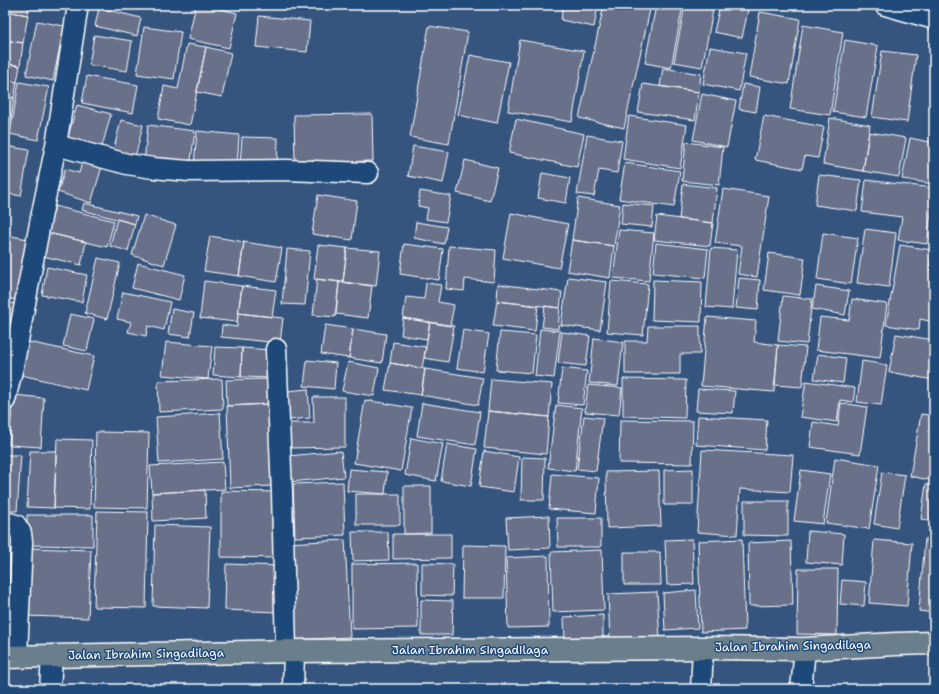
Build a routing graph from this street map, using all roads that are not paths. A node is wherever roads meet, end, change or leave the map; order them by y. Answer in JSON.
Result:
{"nodes":[{"id":1,"x":78,"y":5,"type":"edge"},
{"id":2,"x":885,"y":5,"type":"edge"},
{"id":3,"x":934,"y":19,"type":"edge"},
{"id":4,"x":56,"y":145,"type":"junction"},
{"id":5,"x":368,"y":173,"type":"dead end"},
{"id":6,"x":276,"y":349,"type":"dead end"},
{"id":7,"x":5,"y":400,"type":"edge"},
{"id":8,"x":5,"y":522,"type":"edge"},
{"id":9,"x":934,"y":643,"type":"edge"},
{"id":10,"x":703,"y":648,"type":"junction"},
{"id":11,"x":805,"y":649,"type":"junction"},
{"id":12,"x":290,"y":651,"type":"junction"},
{"id":13,"x":11,"y":656,"type":"edge"},
{"id":14,"x":52,"y":656,"type":"junction"},
{"id":15,"x":50,"y":689,"type":"edge"},
{"id":16,"x":293,"y":689,"type":"edge"},
{"id":17,"x":701,"y":689,"type":"edge"},
{"id":18,"x":801,"y":689,"type":"edge"}],
"edges":[{"from":1,"to":4,"type":"street"},
{"from":2,"to":3,"type":"street"},
{"from":4,"to":5,"type":"street"},
{"from":4,"to":7,"type":"street"},
{"from":6,"to":12,"type":"street"},
{"from":8,"to":13,"type":"street"},
{"from":9,"to":11,"type":"highway","name":"Jalan Ibrahim Singadilaga"},
{"from":10,"to":11,"type":"highway","name":"Jalan Ibrahim Singadilaga"},
{"from":10,"to":12,"type":"highway","name":"Jalan Ibrahim Singadilaga"},
{"from":10,"to":17,"type":"street"},
{"from":11,"to":18,"type":"street"},
{"from":12,"to":14,"type":"highway","name":"Jalan Ibrahim Singadilaga"},
{"from":12,"to":16,"type":"street"},
{"from":13,"to":14,"type":"highway","name":"Jalan Ibrahim Singadilaga"},
{"from":14,"to":15,"type":"street"}]}
